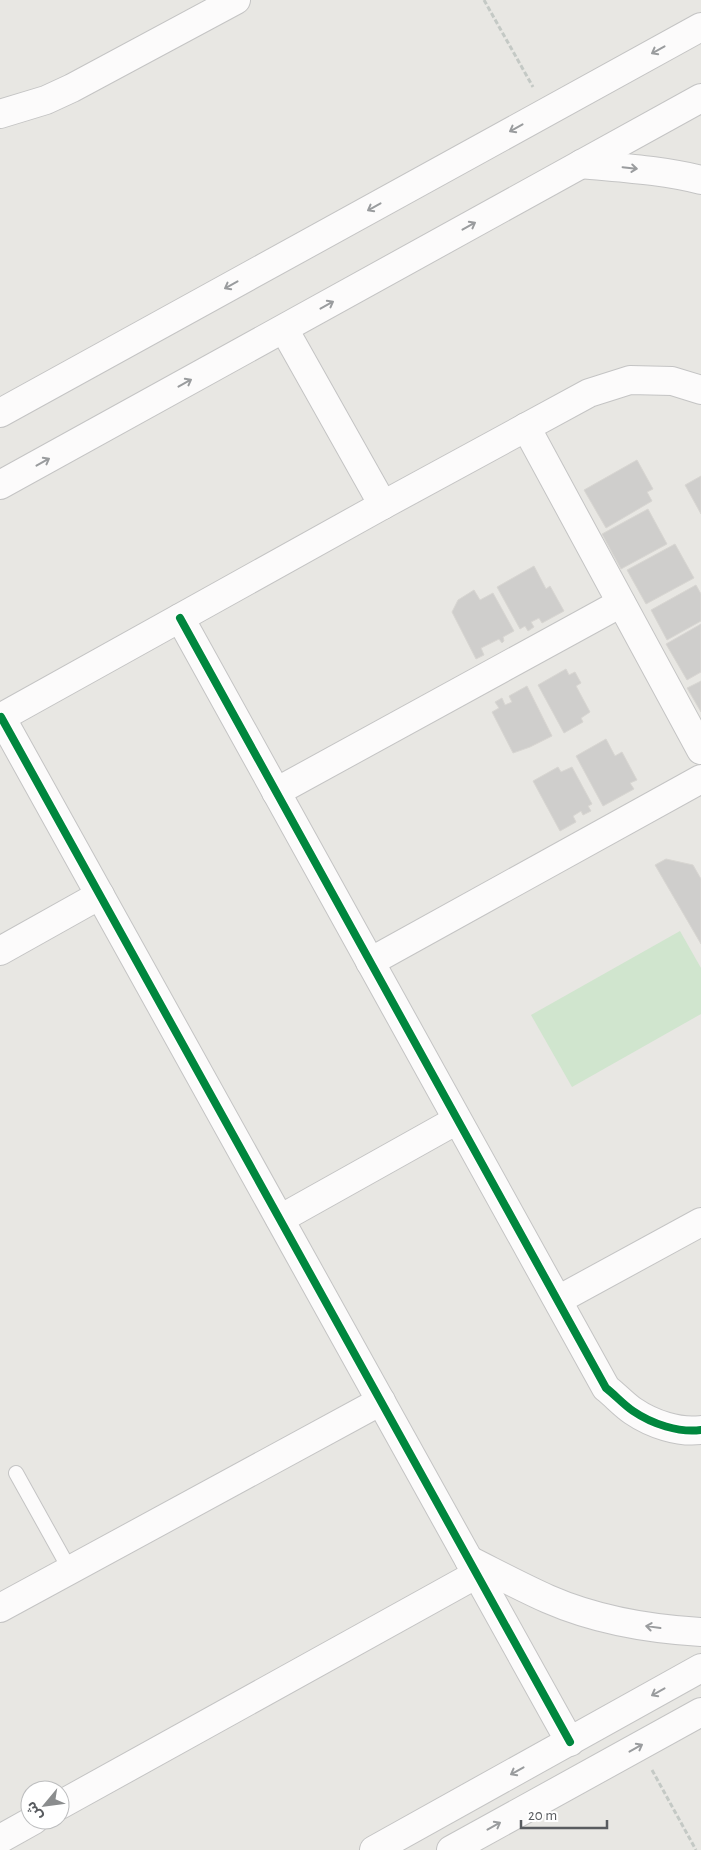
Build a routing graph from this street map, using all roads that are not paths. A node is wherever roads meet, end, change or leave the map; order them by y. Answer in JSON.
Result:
{"nodes":[{"id":1,"x":236,"y":0,"type":"edge"},
{"id":2,"x":701,"y":27,"type":"edge"},
{"id":3,"x":701,"y":98,"type":"edge"},
{"id":4,"x":0,"y":114,"type":"edge"},
{"id":5,"x":581,"y":164,"type":"junction"},
{"id":6,"x":701,"y":180,"type":"edge"},
{"id":7,"x":284,"y":329,"type":"junction"},
{"id":8,"x":701,"y":390,"type":"edge"},
{"id":9,"x":0,"y":413,"type":"edge"},
{"id":10,"x":526,"y":427,"type":"junction"},
{"id":11,"x":0,"y":486,"type":"edge"},
{"id":12,"x":382,"y":505,"type":"junction"},
{"id":13,"x":621,"y":603,"type":"junction"},
{"id":14,"x":180,"y":618,"type":"junction"},
{"id":15,"x":1,"y":717,"type":"edge"},
{"id":16,"x":701,"y":750,"type":"edge"},
{"id":17,"x":701,"y":779,"type":"edge"},
{"id":18,"x":276,"y":792,"type":"junction"},
{"id":19,"x":100,"y":895,"type":"junction"},
{"id":20,"x":0,"y":951,"type":"edge"},
{"id":21,"x":370,"y":962,"type":"junction"},
{"id":22,"x":457,"y":1120,"type":"junction"},
{"id":23,"x":280,"y":1219,"type":"junction"},
{"id":24,"x":701,"y":1222,"type":"edge"},
{"id":25,"x":558,"y":1300,"type":"junction"},
{"id":26,"x":381,"y":1401,"type":"junction"},
{"id":27,"x":701,"y":1430,"type":"edge"},
{"id":28,"x":16,"y":1473,"type":"dead end"},
{"id":29,"x":473,"y":1567,"type":"junction"},
{"id":30,"x":70,"y":1570,"type":"junction"},
{"id":31,"x":0,"y":1608,"type":"edge"},
{"id":32,"x":701,"y":1632,"type":"edge"},
{"id":33,"x":701,"y":1668,"type":"edge"},
{"id":34,"x":701,"y":1712,"type":"edge"},
{"id":35,"x":570,"y":1742,"type":"junction"},
{"id":36,"x":70,"y":1799,"type":"edge"},
{"id":37,"x":20,"y":1828,"type":"edge"},
{"id":38,"x":0,"y":1839,"type":"edge"},
{"id":39,"x":374,"y":1850,"type":"edge"},
{"id":40,"x":451,"y":1850,"type":"edge"}],
"edges":[{"from":1,"to":4,"type":"street"},
{"from":2,"to":9,"type":"street","one_way":true},
{"from":3,"to":5,"type":"street"},
{"from":5,"to":6,"type":"street","one_way":true},
{"from":7,"to":5,"type":"street","one_way":true},
{"from":11,"to":7,"type":"street","one_way":true},
{"from":7,"to":12,"type":"street"},
{"from":8,"to":10,"type":"street"},
{"from":10,"to":12,"type":"street"},
{"from":10,"to":13,"type":"street"},
{"from":12,"to":14,"type":"street"},
{"from":13,"to":16,"type":"street"},
{"from":13,"to":18,"type":"street"},
{"from":14,"to":15,"type":"street"},
{"from":14,"to":18,"type":"street"},
{"from":15,"to":19,"type":"street"},
{"from":17,"to":21,"type":"street"},
{"from":18,"to":21,"type":"street"},
{"from":19,"to":20,"type":"street"},
{"from":19,"to":23,"type":"street"},
{"from":21,"to":22,"type":"street"},
{"from":22,"to":23,"type":"street"},
{"from":22,"to":25,"type":"street"},
{"from":23,"to":26,"type":"street"},
{"from":24,"to":25,"type":"street"},
{"from":25,"to":27,"type":"street"},
{"from":26,"to":29,"type":"street"},
{"from":26,"to":30,"type":"street"},
{"from":28,"to":30,"type":"lane"},
{"from":32,"to":29,"type":"street","one_way":true},
{"from":29,"to":35,"type":"street"},
{"from":29,"to":36,"type":"street"},
{"from":30,"to":31,"type":"street"},
{"from":33,"to":35,"type":"street","one_way":true},
{"from":40,"to":34,"type":"street","one_way":true},
{"from":35,"to":39,"type":"street","one_way":true},
{"from":37,"to":38,"type":"street"}]}
